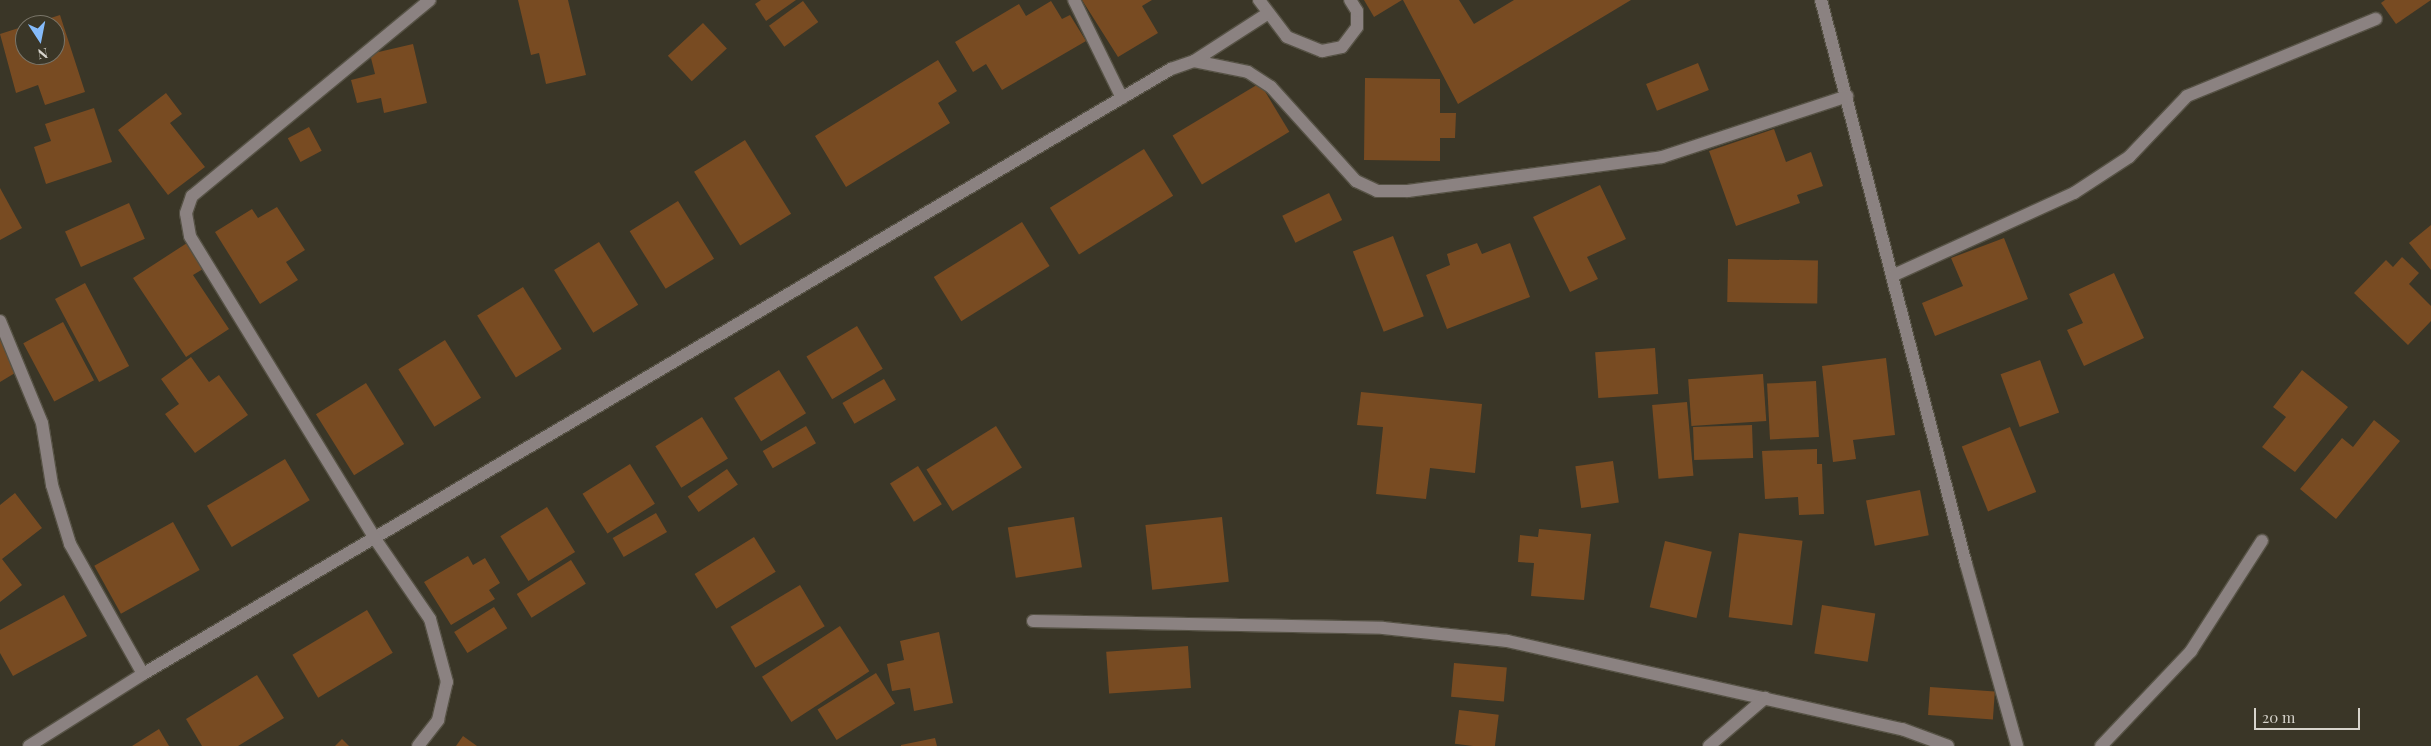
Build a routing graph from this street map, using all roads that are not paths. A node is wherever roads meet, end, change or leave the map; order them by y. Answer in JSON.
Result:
{"nodes":[{"id":1,"x":430,"y":0,"type":"edge"},
{"id":2,"x":1074,"y":0,"type":"edge"},
{"id":3,"x":1259,"y":0,"type":"edge"},
{"id":4,"x":1350,"y":0,"type":"edge"},
{"id":5,"x":1821,"y":0,"type":"edge"},
{"id":6,"x":1267,"y":14,"type":"junction"},
{"id":7,"x":2376,"y":19,"type":"dead end"},
{"id":8,"x":1194,"y":61,"type":"junction"},
{"id":9,"x":1847,"y":96,"type":"junction"},
{"id":10,"x":1122,"y":98,"type":"junction"},
{"id":11,"x":1894,"y":275,"type":"junction"},
{"id":12,"x":0,"y":321,"type":"edge"},
{"id":13,"x":376,"y":540,"type":"junction"},
{"id":14,"x":2262,"y":540,"type":"dead end"},
{"id":15,"x":1033,"y":621,"type":"dead end"},
{"id":16,"x":143,"y":674,"type":"junction"},
{"id":17,"x":1765,"y":698,"type":"junction"},
{"id":18,"x":28,"y":746,"type":"edge"},
{"id":19,"x":418,"y":746,"type":"edge"},
{"id":20,"x":1709,"y":746,"type":"edge"},
{"id":21,"x":1948,"y":746,"type":"edge"},
{"id":22,"x":2017,"y":746,"type":"edge"},
{"id":23,"x":2101,"y":746,"type":"edge"}],
"edges":[{"from":1,"to":13,"type":"street"},
{"from":2,"to":10,"type":"street"},
{"from":3,"to":6,"type":"street"},
{"from":4,"to":6,"type":"street"},
{"from":5,"to":9,"type":"street"},
{"from":6,"to":8,"type":"street"},
{"from":7,"to":11,"type":"street"},
{"from":8,"to":9,"type":"street"},
{"from":8,"to":10,"type":"street"},
{"from":9,"to":11,"type":"street"},
{"from":10,"to":13,"type":"street"},
{"from":11,"to":22,"type":"street"},
{"from":12,"to":16,"type":"street"},
{"from":13,"to":16,"type":"street"},
{"from":13,"to":19,"type":"street"},
{"from":14,"to":23,"type":"street"},
{"from":15,"to":17,"type":"street"},
{"from":16,"to":18,"type":"street"},
{"from":17,"to":20,"type":"street"},
{"from":17,"to":21,"type":"street"}]}
